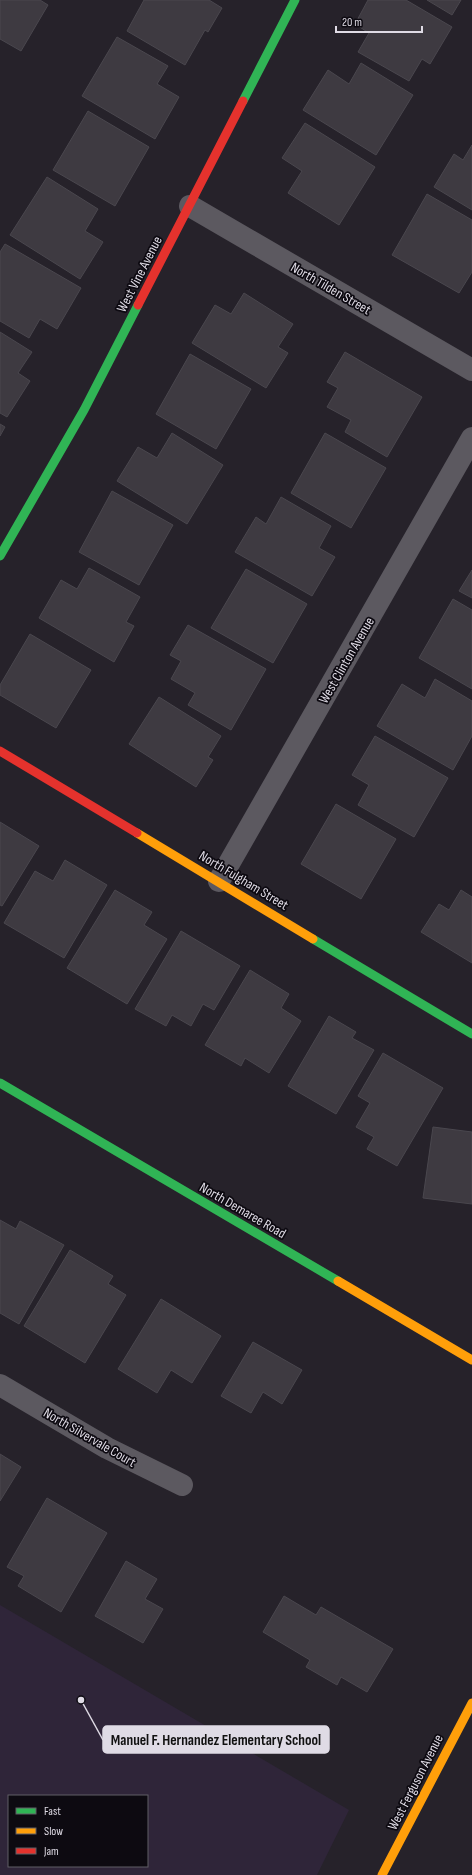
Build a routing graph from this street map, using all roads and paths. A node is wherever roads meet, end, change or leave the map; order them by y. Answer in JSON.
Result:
{"nodes":[{"id":1,"x":295,"y":0,"type":"edge"},
{"id":2,"x":190,"y":206,"type":"junction"},
{"id":3,"x":472,"y":370,"type":"edge"},
{"id":4,"x":472,"y":438,"type":"edge"},
{"id":5,"x":0,"y":556,"type":"edge"},
{"id":6,"x":0,"y":751,"type":"edge"},
{"id":7,"x":219,"y":881,"type":"junction"},
{"id":8,"x":472,"y":1034,"type":"edge"},
{"id":9,"x":0,"y":1083,"type":"edge"},
{"id":10,"x":472,"y":1360,"type":"edge"},
{"id":11,"x":0,"y":1385,"type":"edge"},
{"id":12,"x":182,"y":1486,"type":"dead end"},
{"id":13,"x":472,"y":1703,"type":"edge"},
{"id":14,"x":382,"y":1875,"type":"edge"}],
"edges":[{"from":1,"to":2,"type":"street","name":"West Vine Avenue"},
{"from":2,"to":3,"type":"street","name":"North Tilden Street"},
{"from":2,"to":5,"type":"street","name":"West Vine Avenue"},
{"from":4,"to":7,"type":"street","name":"West Clinton Avenue"},
{"from":6,"to":7,"type":"street","name":"North Fulgham Street"},
{"from":7,"to":8,"type":"street","name":"North Fulgham Street"},
{"from":9,"to":10,"type":"street","name":"North Demaree Road"},
{"from":11,"to":12,"type":"street","name":"North Silvervale Court"},
{"from":13,"to":14,"type":"street","name":"West Ferguson Avenue"}]}
